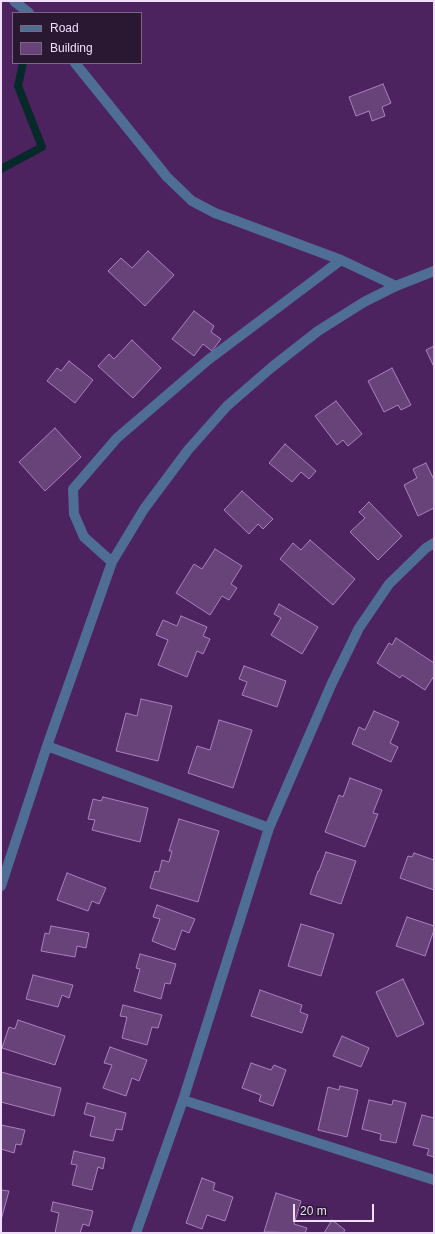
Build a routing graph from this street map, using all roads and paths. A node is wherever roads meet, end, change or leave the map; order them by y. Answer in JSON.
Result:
{"nodes":[{"id":1,"x":14,"y":1,"type":"edge"},
{"id":2,"x":28,"y":12,"type":"edge"},
{"id":3,"x":76,"y":64,"type":"edge"},
{"id":4,"x":341,"y":260,"type":"junction"},
{"id":5,"x":434,"y":271,"type":"edge"},
{"id":6,"x":396,"y":286,"type":"junction"},
{"id":7,"x":434,"y":543,"type":"edge"},
{"id":8,"x":112,"y":562,"type":"junction"},
{"id":9,"x":47,"y":746,"type":"junction"},
{"id":10,"x":269,"y":828,"type":"junction"},
{"id":11,"x":1,"y":886,"type":"edge"},
{"id":12,"x":183,"y":1100,"type":"junction"},
{"id":13,"x":434,"y":1180,"type":"edge"},
{"id":14,"x":136,"y":1233,"type":"edge"}],
"edges":[{"from":1,"to":2,"type":"street"},
{"from":3,"to":4,"type":"street"},
{"from":4,"to":6,"type":"street"},
{"from":4,"to":8,"type":"street"},
{"from":5,"to":6,"type":"street"},
{"from":6,"to":8,"type":"street"},
{"from":7,"to":10,"type":"street"},
{"from":8,"to":9,"type":"street"},
{"from":9,"to":10,"type":"street"},
{"from":9,"to":11,"type":"street"},
{"from":10,"to":12,"type":"street"},
{"from":12,"to":13,"type":"street"},
{"from":12,"to":14,"type":"street"}]}
